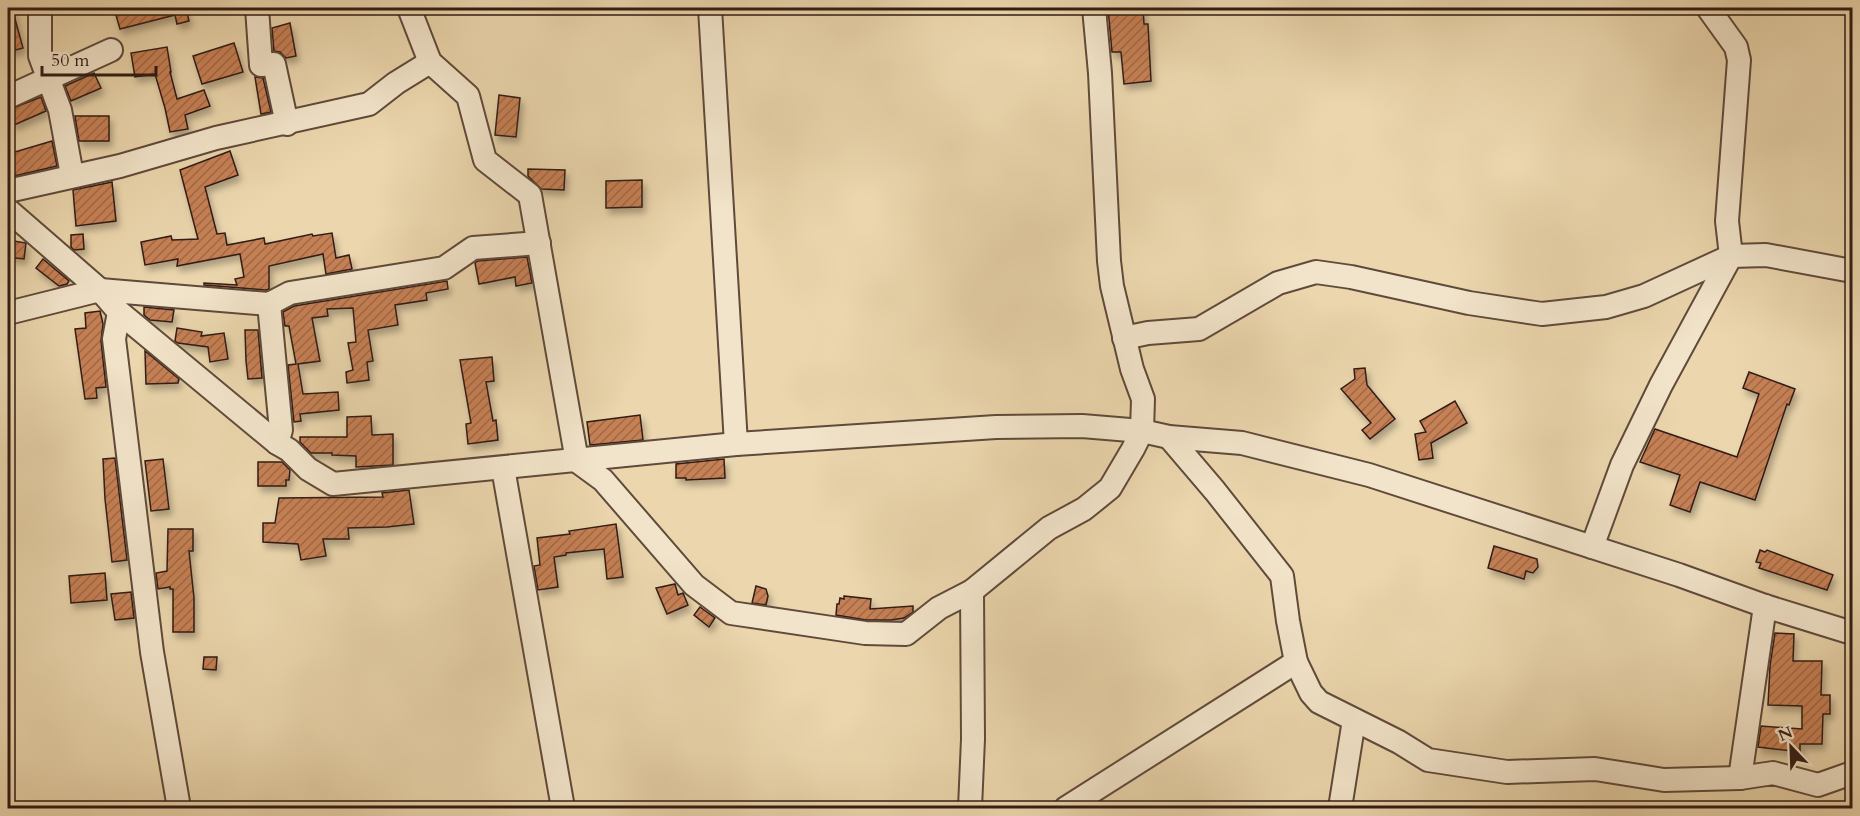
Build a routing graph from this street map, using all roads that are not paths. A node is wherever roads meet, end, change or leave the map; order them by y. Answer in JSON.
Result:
{"nodes":[{"id":1,"x":40,"y":8,"type":"edge"},
{"id":2,"x":257,"y":8,"type":"edge"},
{"id":3,"x":409,"y":8,"type":"edge"},
{"id":4,"x":710,"y":8,"type":"edge"},
{"id":5,"x":1094,"y":8,"type":"edge"},
{"id":6,"x":1708,"y":8,"type":"edge"},
{"id":7,"x":111,"y":50,"type":"dead end"},
{"id":8,"x":430,"y":62,"type":"junction"},
{"id":9,"x":48,"y":78,"type":"junction"},
{"id":10,"x":8,"y":97,"type":"edge"},
{"id":11,"x":287,"y":123,"type":"junction"},
{"id":12,"x":72,"y":175,"type":"junction"},
{"id":13,"x":8,"y":191,"type":"edge"},
{"id":14,"x":8,"y":210,"type":"edge"},
{"id":15,"x":539,"y":243,"type":"junction"},
{"id":16,"x":1731,"y":256,"type":"junction"},
{"id":17,"x":1852,"y":271,"type":"edge"},
{"id":18,"x":100,"y":290,"type":"junction"},
{"id":19,"x":270,"y":304,"type":"junction"},
{"id":20,"x":119,"y":312,"type":"junction"},
{"id":21,"x":8,"y":313,"type":"edge"},
{"id":22,"x":1124,"y":339,"type":"junction"},
{"id":23,"x":1142,"y":431,"type":"junction"},
{"id":24,"x":1168,"y":437,"type":"junction"},
{"id":25,"x":277,"y":443,"type":"junction"},
{"id":26,"x":736,"y":444,"type":"junction"},
{"id":27,"x":577,"y":461,"type":"junction"},
{"id":28,"x":503,"y":468,"type":"junction"},
{"id":29,"x":1592,"y":547,"type":"junction"},
{"id":30,"x":972,"y":591,"type":"junction"},
{"id":31,"x":1766,"y":606,"type":"junction"},
{"id":32,"x":1852,"y":633,"type":"edge"},
{"id":33,"x":1296,"y":662,"type":"junction"},
{"id":34,"x":1354,"y":720,"type":"junction"},
{"id":35,"x":1852,"y":772,"type":"edge"},
{"id":36,"x":1740,"y":778,"type":"junction"},
{"id":37,"x":179,"y":808,"type":"edge"},
{"id":38,"x":563,"y":808,"type":"edge"},
{"id":39,"x":970,"y":808,"type":"edge"},
{"id":40,"x":1066,"y":808,"type":"edge"},
{"id":41,"x":1340,"y":808,"type":"edge"}],
"edges":[{"from":1,"to":9,"type":"street"},
{"from":2,"to":11,"type":"street"},
{"from":3,"to":8,"type":"street"},
{"from":4,"to":26,"type":"street"},
{"from":5,"to":22,"type":"street"},
{"from":6,"to":16,"type":"street"},
{"from":7,"to":9,"type":"street"},
{"from":8,"to":11,"type":"street"},
{"from":8,"to":15,"type":"street"},
{"from":9,"to":10,"type":"street"},
{"from":9,"to":12,"type":"street"},
{"from":11,"to":12,"type":"street"},
{"from":12,"to":13,"type":"street"},
{"from":14,"to":18,"type":"street"},
{"from":15,"to":19,"type":"street"},
{"from":15,"to":27,"type":"street"},
{"from":16,"to":17,"type":"street"},
{"from":16,"to":22,"type":"street"},
{"from":16,"to":29,"type":"street"},
{"from":18,"to":19,"type":"street"},
{"from":18,"to":20,"type":"street"},
{"from":18,"to":21,"type":"street"},
{"from":19,"to":25,"type":"street"},
{"from":20,"to":25,"type":"street"},
{"from":20,"to":37,"type":"street"},
{"from":22,"to":23,"type":"street"},
{"from":23,"to":24,"type":"street"},
{"from":23,"to":26,"type":"street"},
{"from":23,"to":30,"type":"street"},
{"from":24,"to":29,"type":"street"},
{"from":24,"to":33,"type":"street"},
{"from":25,"to":28,"type":"street"},
{"from":26,"to":27,"type":"street"},
{"from":27,"to":28,"type":"street"},
{"from":27,"to":30,"type":"street"},
{"from":28,"to":38,"type":"street"},
{"from":29,"to":31,"type":"street"},
{"from":30,"to":39,"type":"street"},
{"from":31,"to":32,"type":"street"},
{"from":31,"to":36,"type":"street"},
{"from":33,"to":34,"type":"street"},
{"from":33,"to":40,"type":"street"},
{"from":34,"to":36,"type":"street"},
{"from":34,"to":41,"type":"street"},
{"from":35,"to":36,"type":"street"}]}
